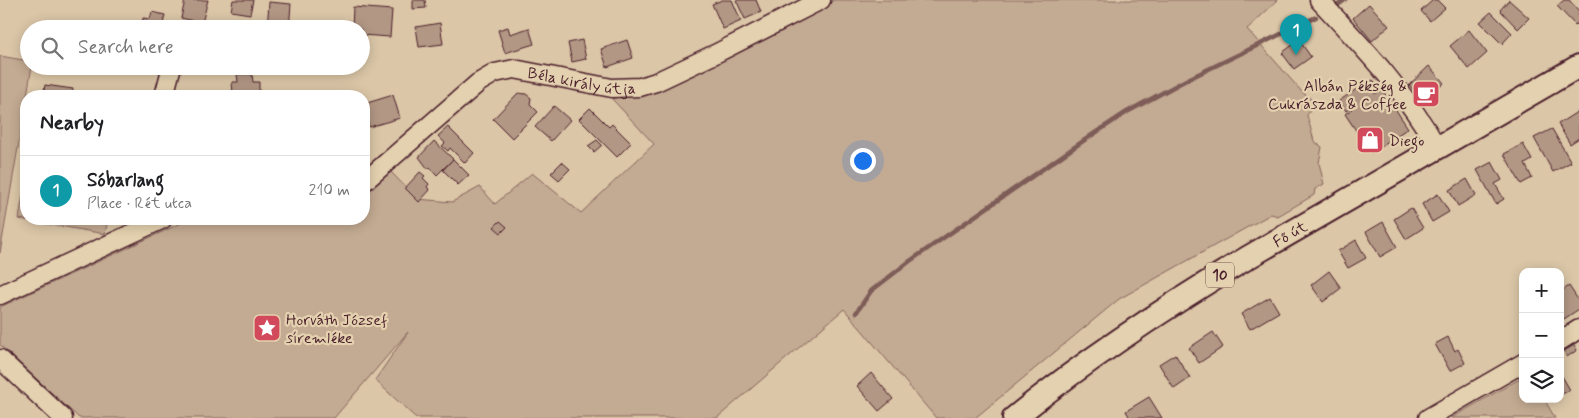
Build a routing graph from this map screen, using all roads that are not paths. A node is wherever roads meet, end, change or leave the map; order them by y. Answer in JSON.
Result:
{"nodes":[{"id":1,"x":821,"y":0,"type":"edge"},
{"id":2,"x":1318,"y":0,"type":"edge"},
{"id":3,"x":1579,"y":66,"type":"edge"},
{"id":4,"x":170,"y":75,"type":"edge"},
{"id":5,"x":166,"y":90,"type":"edge"},
{"id":6,"x":1438,"y":149,"type":"junction"},
{"id":7,"x":370,"y":177,"type":"edge"},
{"id":8,"x":128,"y":225,"type":"edge"},
{"id":9,"x":150,"y":225,"type":"edge"},
{"id":10,"x":125,"y":237,"type":"junction"},
{"id":11,"x":0,"y":295,"type":"edge"},
{"id":12,"x":1579,"y":329,"type":"edge"},
{"id":13,"x":1564,"y":338,"type":"edge"},
{"id":14,"x":0,"y":359,"type":"edge"},
{"id":15,"x":1519,"y":365,"type":"edge"},
{"id":16,"x":62,"y":418,"type":"edge"},
{"id":17,"x":1014,"y":418,"type":"edge"},
{"id":18,"x":1428,"y":418,"type":"edge"}],
"edges":[{"from":1,"to":7,"type":"street","name":"Béla király útja"},
{"from":2,"to":6,"type":"street"},
{"from":3,"to":6,"type":"main road","name":"Fő út","number":"10"},
{"from":4,"to":5,"type":"street"},
{"from":6,"to":17,"type":"main road","name":"Fő út","number":"10"},
{"from":8,"to":10,"type":"street"},
{"from":9,"to":10,"type":"street"},
{"from":10,"to":11,"type":"street"},
{"from":12,"to":13,"type":"street"},
{"from":14,"to":16,"type":"street"},
{"from":15,"to":18,"type":"street"}]}
